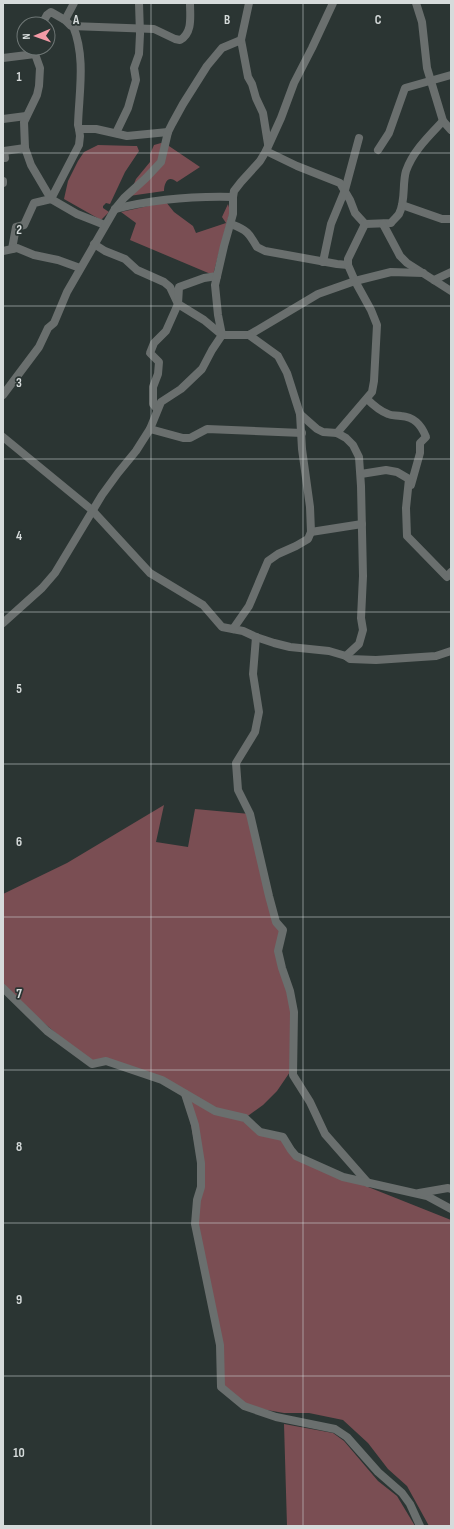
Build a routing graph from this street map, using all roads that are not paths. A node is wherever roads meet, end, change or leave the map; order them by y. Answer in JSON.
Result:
{"nodes":[{"id":1,"x":74,"y":3,"type":"edge"},
{"id":2,"x":139,"y":3,"type":"edge"},
{"id":3,"x":190,"y":3,"type":"edge"},
{"id":4,"x":249,"y":3,"type":"edge"},
{"id":5,"x":333,"y":3,"type":"edge"},
{"id":6,"x":416,"y":3,"type":"edge"},
{"id":7,"x":46,"y":16,"type":"edge"},
{"id":8,"x":65,"y":20,"type":"junction"},
{"id":9,"x":73,"y":26,"type":"junction"},
{"id":10,"x":140,"y":28,"type":"junction"},
{"id":11,"x":241,"y":40,"type":"junction"},
{"id":12,"x":16,"y":55,"type":"edge"},
{"id":13,"x":37,"y":56,"type":"edge"},
{"id":14,"x":3,"y":58,"type":"edge"},
{"id":15,"x":451,"y":75,"type":"edge"},
{"id":16,"x":432,"y":81,"type":"junction"},
{"id":17,"x":26,"y":116,"type":"junction"},
{"id":18,"x":3,"y":120,"type":"edge"},
{"id":19,"x":442,"y":121,"type":"junction"},
{"id":20,"x":79,"y":129,"type":"junction"},
{"id":21,"x":451,"y":130,"type":"edge"},
{"id":22,"x":168,"y":132,"type":"junction"},
{"id":23,"x":116,"y":133,"type":"junction"},
{"id":24,"x":359,"y":138,"type":"dead end"},
{"id":25,"x":25,"y":148,"type":"junction"},
{"id":26,"x":267,"y":148,"type":"junction"},
{"id":27,"x":378,"y":150,"type":"dead end"},
{"id":28,"x":3,"y":158,"type":"edge"},
{"id":29,"x":344,"y":190,"type":"junction"},
{"id":30,"x":233,"y":197,"type":"junction"},
{"id":31,"x":51,"y":199,"type":"junction"},
{"id":32,"x":402,"y":205,"type":"junction"},
{"id":33,"x":115,"y":209,"type":"junction"},
{"id":34,"x":451,"y":220,"type":"edge"},
{"id":35,"x":231,"y":224,"type":"junction"},
{"id":36,"x":365,"y":224,"type":"junction"},
{"id":37,"x":383,"y":224,"type":"junction"},
{"id":38,"x":105,"y":225,"type":"junction"},
{"id":39,"x":94,"y":244,"type":"junction"},
{"id":40,"x":12,"y":249,"type":"junction"},
{"id":41,"x":3,"y":251,"type":"edge"},
{"id":42,"x":323,"y":262,"type":"junction"},
{"id":43,"x":348,"y":265,"type":"junction"},
{"id":44,"x":80,"y":268,"type":"junction"},
{"id":45,"x":451,"y":272,"type":"edge"},
{"id":46,"x":423,"y":273,"type":"junction"},
{"id":47,"x":217,"y":276,"type":"junction"},
{"id":48,"x":434,"y":280,"type":"junction"},
{"id":49,"x":355,"y":281,"type":"junction"},
{"id":50,"x":451,"y":290,"type":"edge"},
{"id":51,"x":178,"y":304,"type":"junction"},
{"id":52,"x":222,"y":335,"type":"junction"},
{"id":53,"x":249,"y":335,"type":"junction"},
{"id":54,"x":3,"y":395,"type":"edge"},
{"id":55,"x":367,"y":399,"type":"junction"},
{"id":56,"x":157,"y":409,"type":"junction"},
{"id":57,"x":300,"y":414,"type":"junction"},
{"id":58,"x":150,"y":428,"type":"junction"},
{"id":59,"x":302,"y":433,"type":"junction"},
{"id":60,"x":337,"y":433,"type":"junction"},
{"id":61,"x":3,"y":437,"type":"edge"},
{"id":62,"x":361,"y":474,"type":"junction"},
{"id":63,"x":406,"y":508,"type":"junction"},
{"id":64,"x":92,"y":510,"type":"junction"},
{"id":65,"x":362,"y":524,"type":"junction"},
{"id":66,"x":311,"y":532,"type":"junction"},
{"id":67,"x":451,"y":572,"type":"edge"},
{"id":68,"x":3,"y":623,"type":"edge"},
{"id":69,"x":233,"y":629,"type":"junction"},
{"id":70,"x":256,"y":637,"type":"junction"},
{"id":71,"x":451,"y":651,"type":"edge"},
{"id":72,"x":346,"y":656,"type":"junction"},
{"id":73,"x":3,"y":988,"type":"edge"},
{"id":74,"x":185,"y":1094,"type":"junction"},
{"id":75,"x":368,"y":1183,"type":"junction"},
{"id":76,"x":451,"y":1189,"type":"edge"},
{"id":77,"x":417,"y":1194,"type":"junction"},
{"id":78,"x":451,"y":1209,"type":"edge"},
{"id":79,"x":420,"y":1526,"type":"edge"}],
"edges":[{"from":1,"to":8,"type":"street"},
{"from":2,"to":10,"type":"street"},
{"from":3,"to":10,"type":"street"},
{"from":4,"to":11,"type":"street"},
{"from":5,"to":26,"type":"street"},
{"from":6,"to":16,"type":"street"},
{"from":7,"to":8,"type":"street"},
{"from":8,"to":9,"type":"street"},
{"from":9,"to":10,"type":"street"},
{"from":9,"to":20,"type":"street"},
{"from":10,"to":23,"type":"street"},
{"from":11,"to":22,"type":"street"},
{"from":11,"to":26,"type":"street"},
{"from":12,"to":14,"type":"street"},
{"from":13,"to":17,"type":"street"},
{"from":15,"to":16,"type":"street"},
{"from":16,"to":19,"type":"street"},
{"from":16,"to":27,"type":"street"},
{"from":17,"to":18,"type":"street"},
{"from":17,"to":25,"type":"street"},
{"from":19,"to":21,"type":"street"},
{"from":19,"to":32,"type":"street"},
{"from":20,"to":23,"type":"street"},
{"from":20,"to":31,"type":"street"},
{"from":22,"to":23,"type":"street"},
{"from":22,"to":33,"type":"street"},
{"from":24,"to":29,"type":"street"},
{"from":25,"to":28,"type":"street"},
{"from":25,"to":31,"type":"street"},
{"from":26,"to":29,"type":"street"},
{"from":26,"to":30,"type":"street"},
{"from":29,"to":36,"type":"street"},
{"from":29,"to":42,"type":"street"},
{"from":30,"to":33,"type":"street"},
{"from":30,"to":35,"type":"street"},
{"from":31,"to":38,"type":"street"},
{"from":31,"to":40,"type":"street"},
{"from":32,"to":34,"type":"street"},
{"from":32,"to":37,"type":"street"},
{"from":33,"to":38,"type":"street"},
{"from":35,"to":42,"type":"street"},
{"from":35,"to":47,"type":"street"},
{"from":36,"to":37,"type":"street"},
{"from":36,"to":43,"type":"street"},
{"from":37,"to":46,"type":"street"},
{"from":38,"to":39,"type":"street"},
{"from":39,"to":44,"type":"street"},
{"from":39,"to":51,"type":"street"},
{"from":40,"to":41,"type":"street"},
{"from":40,"to":44,"type":"street"},
{"from":42,"to":43,"type":"street"},
{"from":43,"to":49,"type":"street"},
{"from":44,"to":54,"type":"street"},
{"from":45,"to":48,"type":"street"},
{"from":46,"to":48,"type":"street"},
{"from":46,"to":49,"type":"street"},
{"from":47,"to":51,"type":"street"},
{"from":47,"to":52,"type":"street"},
{"from":48,"to":50,"type":"street"},
{"from":49,"to":53,"type":"street"},
{"from":49,"to":55,"type":"street"},
{"from":51,"to":52,"type":"street"},
{"from":51,"to":56,"type":"street"},
{"from":52,"to":53,"type":"street"},
{"from":52,"to":56,"type":"street"},
{"from":53,"to":57,"type":"street"},
{"from":55,"to":60,"type":"street"},
{"from":55,"to":63,"type":"street"},
{"from":56,"to":58,"type":"street"},
{"from":57,"to":59,"type":"street"},
{"from":57,"to":60,"type":"street"},
{"from":58,"to":59,"type":"street"},
{"from":58,"to":64,"type":"street"},
{"from":59,"to":66,"type":"street"},
{"from":60,"to":62,"type":"street"},
{"from":61,"to":64,"type":"street"},
{"from":62,"to":63,"type":"street"},
{"from":62,"to":65,"type":"street"},
{"from":63,"to":67,"type":"street"},
{"from":64,"to":68,"type":"street"},
{"from":64,"to":69,"type":"street"},
{"from":65,"to":66,"type":"street"},
{"from":65,"to":72,"type":"street"},
{"from":66,"to":69,"type":"street"},
{"from":69,"to":70,"type":"street"},
{"from":70,"to":72,"type":"street"},
{"from":70,"to":75,"type":"street"},
{"from":71,"to":72,"type":"street"},
{"from":73,"to":74,"type":"street"},
{"from":74,"to":75,"type":"street"},
{"from":74,"to":79,"type":"street"},
{"from":75,"to":77,"type":"street"},
{"from":76,"to":77,"type":"street"},
{"from":77,"to":78,"type":"street"}]}
